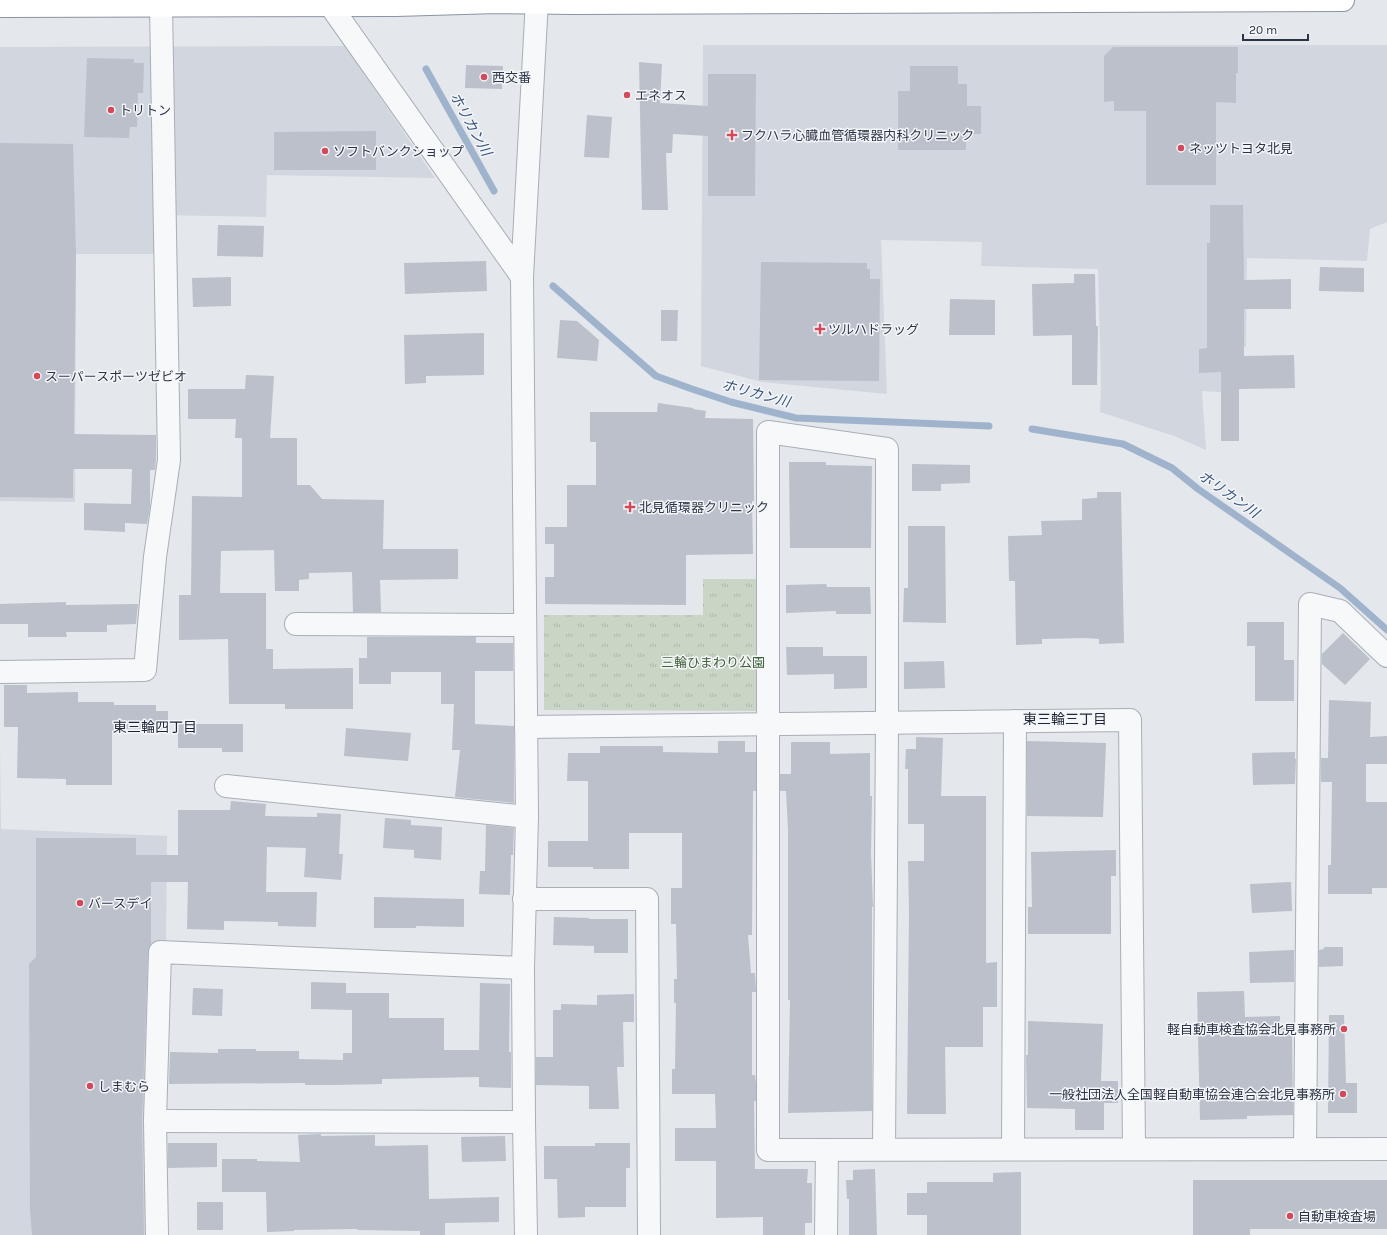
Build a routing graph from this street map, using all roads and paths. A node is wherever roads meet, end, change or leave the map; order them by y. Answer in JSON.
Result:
{"nodes":[{"id":1,"x":1118,"y":0,"type":"edge"},
{"id":2,"x":1255,"y":0,"type":"edge"},
{"id":3,"x":1343,"y":0,"type":"edge"},
{"id":4,"x":537,"y":2,"type":"edge"},
{"id":5,"x":330,"y":5,"type":"junction"},
{"id":6,"x":0,"y":6,"type":"edge"},
{"id":7,"x":161,"y":6,"type":"junction"},
{"id":8,"x":522,"y":277,"type":"junction"},
{"id":9,"x":296,"y":624,"type":"dead end"},
{"id":10,"x":525,"y":625,"type":"junction"},
{"id":11,"x":1387,"y":656,"type":"edge"},
{"id":12,"x":0,"y":672,"type":"edge"},
{"id":13,"x":1015,"y":721,"type":"junction"},
{"id":14,"x":887,"y":722,"type":"junction"},
{"id":15,"x":769,"y":725,"type":"junction"},
{"id":16,"x":526,"y":727,"type":"junction"},
{"id":17,"x":226,"y":786,"type":"dead end"},
{"id":18,"x":527,"y":817,"type":"junction"},
{"id":19,"x":524,"y":899,"type":"junction"},
{"id":20,"x":523,"y":968,"type":"junction"},
{"id":21,"x":155,"y":1121,"type":"junction"},
{"id":22,"x":524,"y":1122,"type":"junction"},
{"id":23,"x":1134,"y":1149,"type":"junction"},
{"id":24,"x":1305,"y":1149,"type":"junction"},
{"id":25,"x":1387,"y":1149,"type":"edge"},
{"id":26,"x":827,"y":1150,"type":"junction"},
{"id":27,"x":884,"y":1150,"type":"junction"},
{"id":28,"x":1013,"y":1150,"type":"junction"},
{"id":29,"x":157,"y":1235,"type":"edge"},
{"id":30,"x":526,"y":1235,"type":"edge"},
{"id":31,"x":649,"y":1235,"type":"edge"},
{"id":32,"x":826,"y":1235,"type":"edge"}],
"edges":[{"from":1,"to":2,"type":"highway"},
{"from":1,"to":4,"type":"highway"},
{"from":2,"to":3,"type":"highway"},
{"from":4,"to":5,"type":"highway"},
{"from":4,"to":8,"type":"street"},
{"from":5,"to":7,"type":"highway"},
{"from":5,"to":8,"type":"street"},
{"from":6,"to":7,"type":"highway"},
{"from":7,"to":12,"type":"street"},
{"from":8,"to":10,"type":"street"},
{"from":9,"to":10,"type":"street"},
{"from":10,"to":16,"type":"street"},
{"from":11,"to":24,"type":"street"},
{"from":13,"to":14,"type":"street"},
{"from":13,"to":23,"type":"street"},
{"from":13,"to":28,"type":"street"},
{"from":14,"to":15,"type":"street"},
{"from":14,"to":15,"type":"street"},
{"from":14,"to":27,"type":"street"},
{"from":15,"to":16,"type":"street"},
{"from":15,"to":26,"type":"street"},
{"from":16,"to":18,"type":"street"},
{"from":17,"to":18,"type":"street"},
{"from":18,"to":19,"type":"street"},
{"from":19,"to":20,"type":"street"},
{"from":19,"to":31,"type":"street"},
{"from":20,"to":21,"type":"street"},
{"from":20,"to":22,"type":"street"},
{"from":21,"to":22,"type":"street"},
{"from":21,"to":29,"type":"street"},
{"from":22,"to":30,"type":"street"},
{"from":23,"to":24,"type":"street"},
{"from":23,"to":28,"type":"street"},
{"from":24,"to":25,"type":"street"},
{"from":26,"to":27,"type":"street"},
{"from":26,"to":32,"type":"street"},
{"from":27,"to":28,"type":"street"}]}
